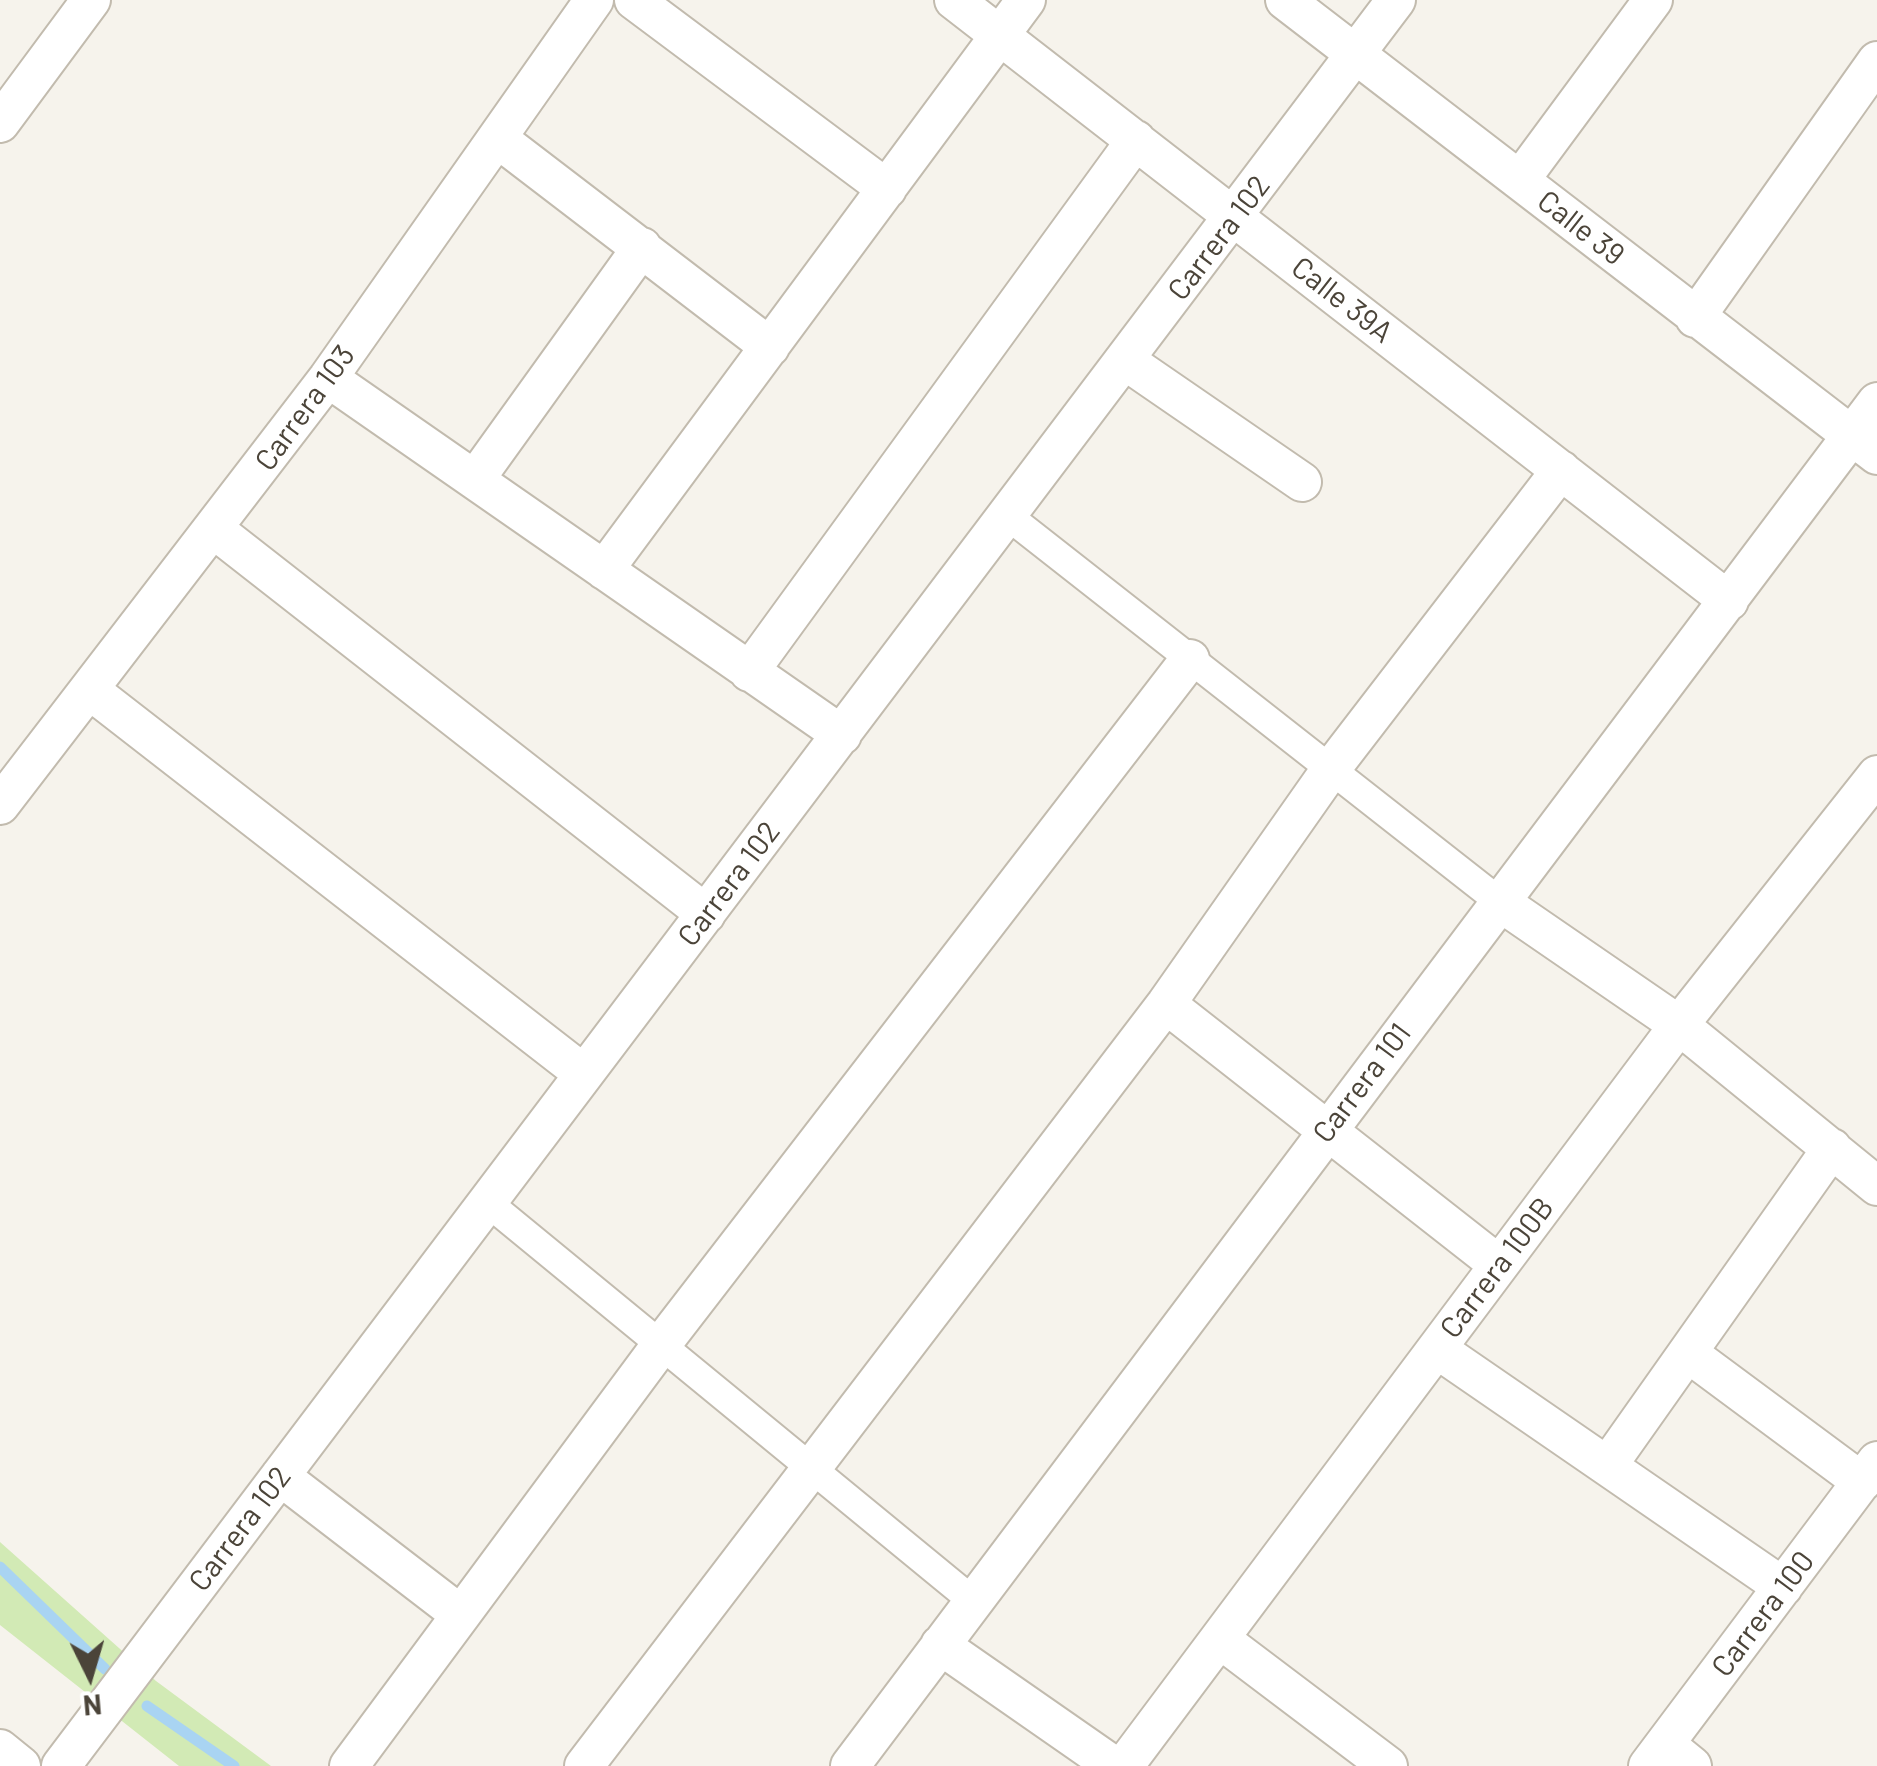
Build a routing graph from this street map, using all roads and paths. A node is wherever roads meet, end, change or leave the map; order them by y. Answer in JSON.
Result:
{"nodes":[{"id":1,"x":91,"y":0,"type":"edge"},
{"id":2,"x":594,"y":0,"type":"edge"},
{"id":3,"x":634,"y":0,"type":"edge"},
{"id":4,"x":954,"y":0,"type":"edge"},
{"id":5,"x":1026,"y":0,"type":"edge"},
{"id":6,"x":1285,"y":0,"type":"edge"},
{"id":7,"x":1396,"y":0,"type":"edge"},
{"id":8,"x":1653,"y":0,"type":"edge"},
{"id":9,"x":1001,"y":36,"type":"junction"},
{"id":10,"x":1355,"y":54,"type":"junction"},
{"id":11,"x":1877,"y":61,"type":"edge"},
{"id":12,"x":0,"y":123,"type":"edge"},
{"id":13,"x":497,"y":138,"type":"junction"},
{"id":14,"x":1136,"y":140,"type":"junction"},
{"id":15,"x":1520,"y":180,"type":"junction"},
{"id":16,"x":887,"y":190,"type":"junction"},
{"id":17,"x":1236,"y":216,"type":"junction"},
{"id":18,"x":642,"y":247,"type":"junction"},
{"id":19,"x":1695,"y":318,"type":"junction"},
{"id":20,"x":770,"y":347,"type":"junction"},
{"id":21,"x":1126,"y":361,"type":"junction"},
{"id":22,"x":328,"y":378,"type":"junction"},
{"id":23,"x":1877,"y":402,"type":"edge"},
{"id":24,"x":1864,"y":445,"type":"edge"},
{"id":25,"x":1561,"y":470,"type":"junction"},
{"id":26,"x":476,"y":478,"type":"junction"},
{"id":27,"x":1302,"y":482,"type":"dead end"},
{"id":28,"x":1008,"y":516,"type":"junction"},
{"id":29,"x":215,"y":530,"type":"junction"},
{"id":30,"x":604,"y":570,"type":"junction"},
{"id":31,"x":1728,"y":602,"type":"junction"},
{"id":32,"x":1190,"y":659,"type":"junction"},
{"id":33,"x":749,"y":672,"type":"junction"},
{"id":34,"x":91,"y":691,"type":"junction"},
{"id":35,"x":842,"y":735,"type":"junction"},
{"id":36,"x":1330,"y":769,"type":"junction"},
{"id":37,"x":1877,"y":775,"type":"edge"},
{"id":38,"x":0,"y":805,"type":"edge"},
{"id":39,"x":1500,"y":902,"type":"junction"},
{"id":40,"x":706,"y":914,"type":"junction"},
{"id":41,"x":1166,"y":1004,"type":"junction"},
{"id":42,"x":1679,"y":1025,"type":"junction"},
{"id":43,"x":584,"y":1074,"type":"junction"},
{"id":44,"x":1326,"y":1130,"type":"junction"},
{"id":45,"x":1832,"y":1148,"type":"junction"},
{"id":46,"x":1877,"y":1186,"type":"edge"},
{"id":47,"x":487,"y":1202,"type":"junction"},
{"id":48,"x":1499,"y":1266,"type":"junction"},
{"id":49,"x":662,"y":1345,"type":"junction"},
{"id":50,"x":1437,"y":1348,"type":"junction"},
{"id":51,"x":1688,"y":1353,"type":"junction"},
{"id":52,"x":1608,"y":1466,"type":"junction"},
{"id":53,"x":814,"y":1470,"type":"junction"},
{"id":54,"x":1869,"y":1471,"type":"edge"},
{"id":55,"x":280,"y":1476,"type":"junction"},
{"id":56,"x":1783,"y":1587,"type":"junction"},
{"id":57,"x":973,"y":1601,"type":"junction"},
{"id":58,"x":462,"y":1615,"type":"junction"},
{"id":59,"x":1220,"y":1639,"type":"junction"},
{"id":60,"x":940,"y":1645,"type":"junction"},
{"id":61,"x":0,"y":1749,"type":"edge"},
{"id":62,"x":1668,"y":1758,"type":"edge"},
{"id":63,"x":1372,"y":1761,"type":"edge"},
{"id":64,"x":21,"y":1766,"type":"edge"},
{"id":65,"x":60,"y":1766,"type":"edge"},
{"id":66,"x":348,"y":1766,"type":"edge"},
{"id":67,"x":584,"y":1766,"type":"edge"},
{"id":68,"x":850,"y":1766,"type":"edge"},
{"id":69,"x":1114,"y":1766,"type":"edge"},
{"id":70,"x":1124,"y":1766,"type":"edge"}],
"edges":[{"from":1,"to":12,"type":"street"},
{"from":2,"to":13,"type":"street","name":"Carrera 103"},
{"from":3,"to":16,"type":"street"},
{"from":4,"to":9,"type":"street","name":"Calle 39A"},
{"from":5,"to":9,"type":"street"},
{"from":6,"to":10,"type":"street","name":"Calle 39"},
{"from":7,"to":10,"type":"street","name":"Carrera 102"},
{"from":8,"to":15,"type":"street"},
{"from":9,"to":14,"type":"street","name":"Calle 39A"},
{"from":9,"to":16,"type":"street"},
{"from":10,"to":15,"type":"street","name":"Calle 39"},
{"from":10,"to":17,"type":"street","name":"Carrera 102"},
{"from":11,"to":19,"type":"street"},
{"from":13,"to":18,"type":"street"},
{"from":13,"to":22,"type":"street","name":"Carrera 103"},
{"from":14,"to":17,"type":"street","name":"Calle 39A"},
{"from":14,"to":33,"type":"street"},
{"from":15,"to":19,"type":"street","name":"Calle 39"},
{"from":16,"to":20,"type":"street"},
{"from":17,"to":21,"type":"street","name":"Carrera 102"},
{"from":17,"to":25,"type":"street","name":"Calle 39A"},
{"from":18,"to":20,"type":"street"},
{"from":18,"to":26,"type":"street"},
{"from":19,"to":24,"type":"street","name":"Calle 39"},
{"from":20,"to":30,"type":"street"},
{"from":21,"to":27,"type":"street"},
{"from":21,"to":28,"type":"street","name":"Carrera 102"},
{"from":22,"to":26,"type":"street"},
{"from":22,"to":29,"type":"street","name":"Carrera 103"},
{"from":23,"to":24,"type":"street","name":"Carrera 101"},
{"from":24,"to":31,"type":"street","name":"Carrera 101"},
{"from":25,"to":31,"type":"street","name":"Calle 39A"},
{"from":25,"to":36,"type":"street"},
{"from":26,"to":30,"type":"street"},
{"from":28,"to":32,"type":"street"},
{"from":28,"to":35,"type":"street","name":"Carrera 102"},
{"from":29,"to":34,"type":"street","name":"Carrera 103"},
{"from":29,"to":40,"type":"street"},
{"from":30,"to":33,"type":"street"},
{"from":31,"to":39,"type":"street","name":"Carrera 101"},
{"from":32,"to":36,"type":"street"},
{"from":32,"to":49,"type":"street"},
{"from":33,"to":35,"type":"street"},
{"from":34,"to":38,"type":"street","name":"Carrera 103"},
{"from":34,"to":43,"type":"street"},
{"from":35,"to":40,"type":"street","name":"Carrera 102"},
{"from":36,"to":39,"type":"street"},
{"from":36,"to":41,"type":"street"},
{"from":37,"to":42,"type":"street","name":"Carrera 100B"},
{"from":39,"to":42,"type":"street"},
{"from":39,"to":44,"type":"street","name":"Carrera 101"},
{"from":40,"to":43,"type":"street","name":"Carrera 102"},
{"from":41,"to":44,"type":"street"},
{"from":41,"to":53,"type":"street"},
{"from":42,"to":45,"type":"street"},
{"from":42,"to":48,"type":"street","name":"Carrera 100B"},
{"from":43,"to":47,"type":"street","name":"Carrera 102"},
{"from":44,"to":48,"type":"street"},
{"from":44,"to":57,"type":"street","name":"Carrera 101"},
{"from":45,"to":46,"type":"street"},
{"from":45,"to":51,"type":"street"},
{"from":47,"to":49,"type":"street"},
{"from":47,"to":55,"type":"street","name":"Carrera 102"},
{"from":48,"to":50,"type":"street","name":"Carrera 100B"},
{"from":49,"to":53,"type":"street"},
{"from":49,"to":58,"type":"street"},
{"from":50,"to":52,"type":"street"},
{"from":50,"to":59,"type":"street","name":"Carrera 100B"},
{"from":51,"to":52,"type":"street"},
{"from":51,"to":54,"type":"street"},
{"from":52,"to":56,"type":"street"},
{"from":53,"to":57,"type":"street"},
{"from":53,"to":67,"type":"street"},
{"from":54,"to":56,"type":"street","name":"Carrera 100"},
{"from":55,"to":58,"type":"street"},
{"from":55,"to":65,"type":"street","name":"Carrera 102"},
{"from":56,"to":62,"type":"street","name":"Carrera 100"},
{"from":57,"to":60,"type":"street","name":"Carrera 101"},
{"from":58,"to":66,"type":"street"},
{"from":59,"to":63,"type":"street"},
{"from":59,"to":70,"type":"street","name":"Carrera 100B"},
{"from":60,"to":68,"type":"street","name":"Carrera 101"},
{"from":60,"to":69,"type":"street"},
{"from":61,"to":64,"type":"street"}]}
